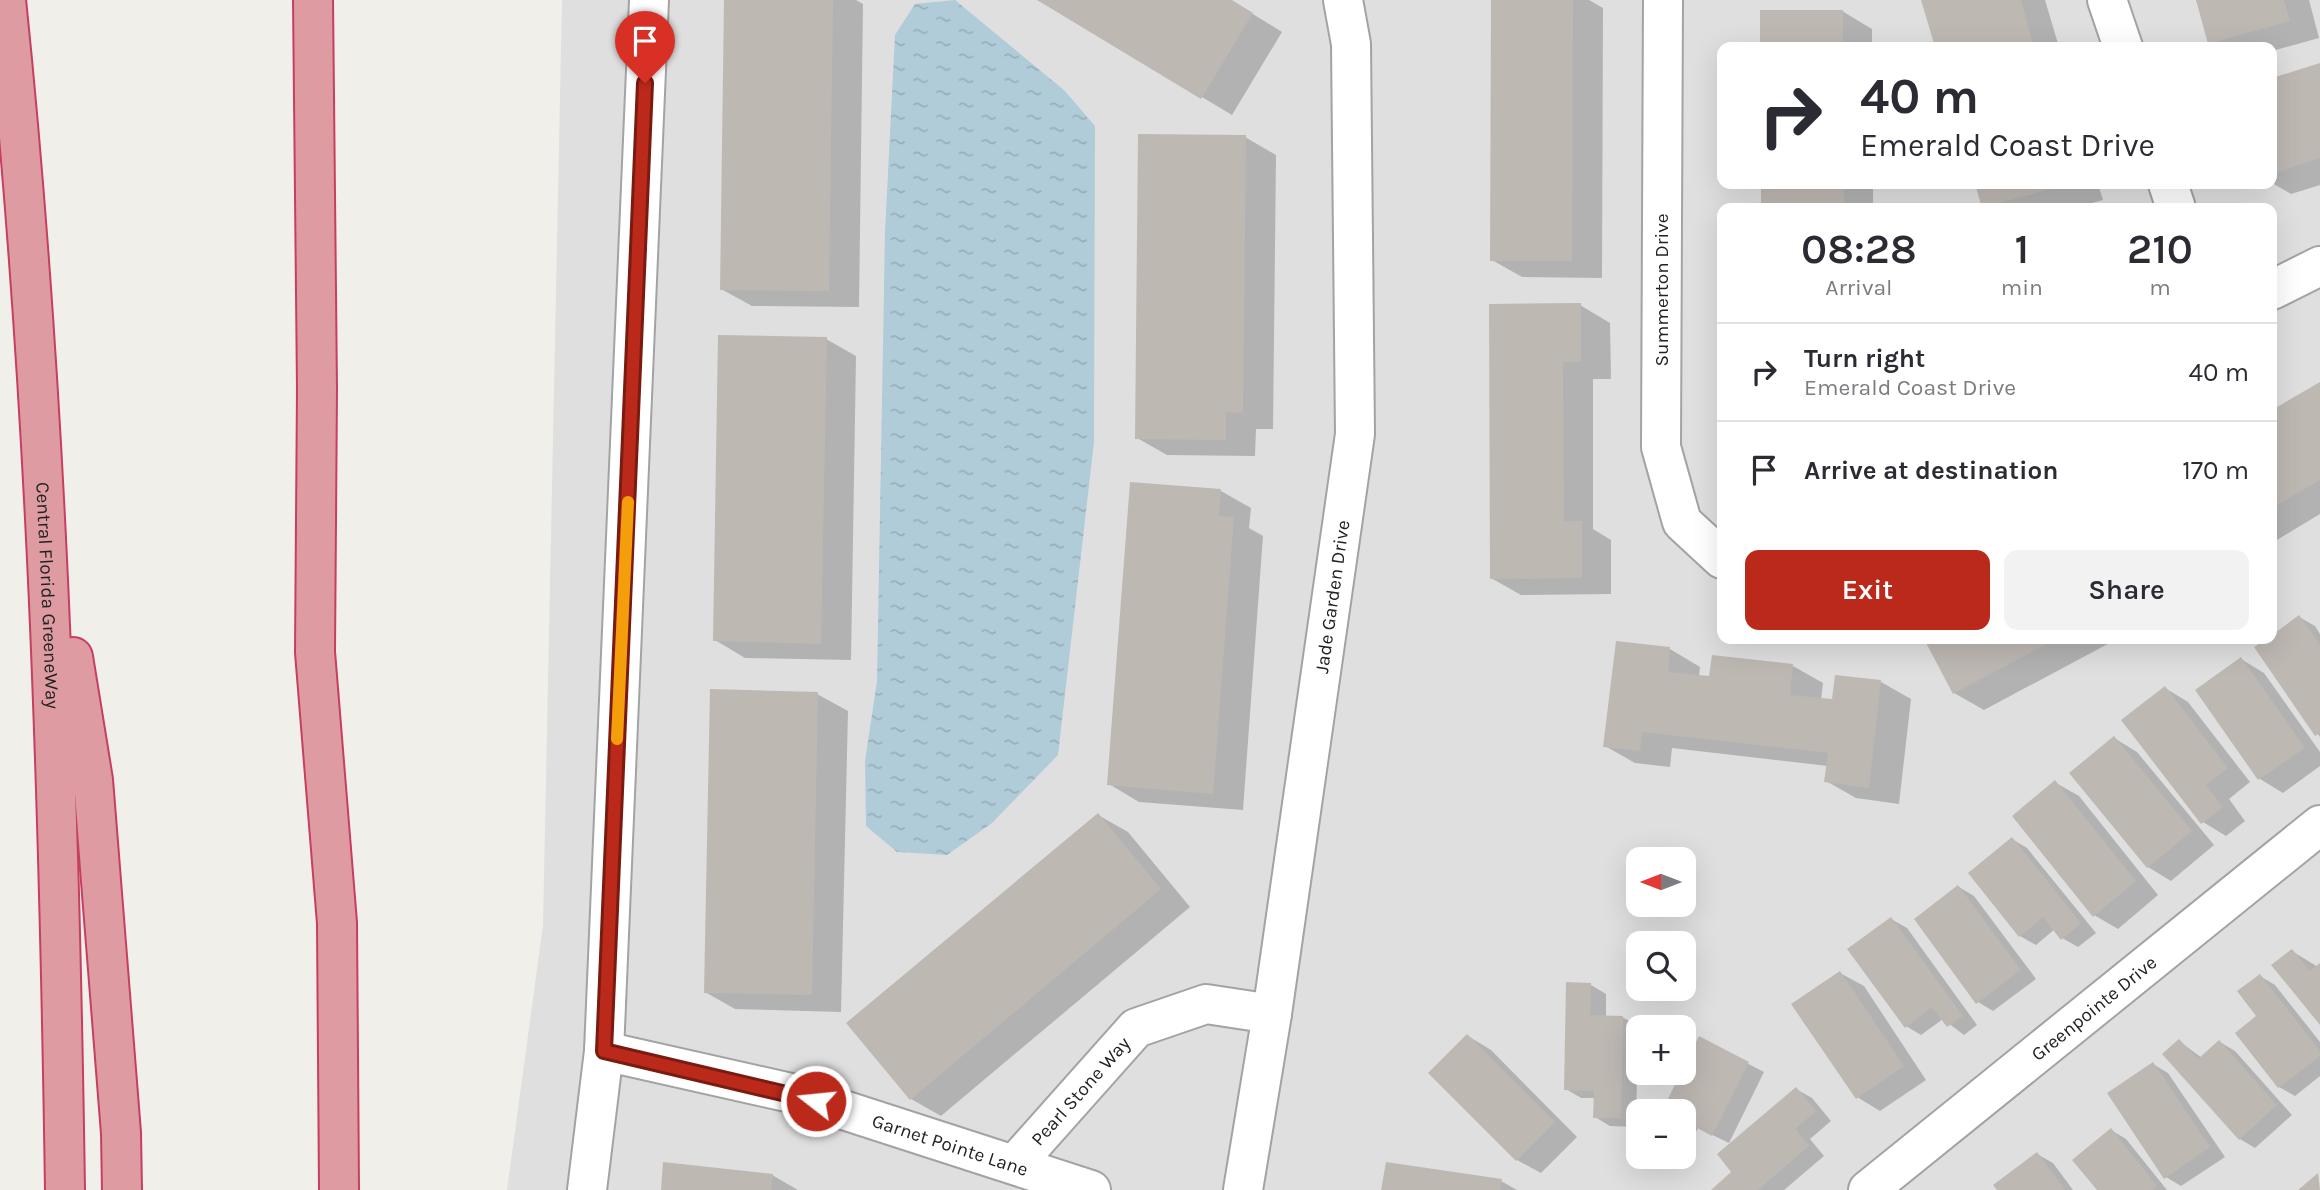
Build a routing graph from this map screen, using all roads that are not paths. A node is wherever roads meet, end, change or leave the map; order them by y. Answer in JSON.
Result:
{"nodes":[{"id":1,"x":6,"y":0,"type":"edge"},
{"id":2,"x":313,"y":0,"type":"edge"},
{"id":3,"x":649,"y":0,"type":"edge"},
{"id":4,"x":1343,"y":0,"type":"edge"},
{"id":5,"x":1663,"y":0,"type":"edge"},
{"id":6,"x":2107,"y":0,"type":"edge"},
{"id":7,"x":2121,"y":42,"type":"edge"},
{"id":8,"x":2320,"y":266,"type":"edge"},
{"id":9,"x":2277,"y":288,"type":"edge"},
{"id":10,"x":45,"y":489,"type":"junction"},
{"id":11,"x":1717,"y":554,"type":"edge"},
{"id":12,"x":2320,"y":825,"type":"edge"},
{"id":13,"x":1272,"y":1014,"type":"junction"},
{"id":14,"x":604,"y":1051,"type":"junction"},
{"id":15,"x":1015,"y":1164,"type":"junction"},
{"id":16,"x":65,"y":1190,"type":"edge"},
{"id":17,"x":122,"y":1190,"type":"edge"},
{"id":18,"x":339,"y":1190,"type":"edge"},
{"id":19,"x":586,"y":1190,"type":"edge"},
{"id":20,"x":1091,"y":1190,"type":"edge"},
{"id":21,"x":1243,"y":1190,"type":"edge"},
{"id":22,"x":1868,"y":1190,"type":"edge"}],
"edges":[{"from":1,"to":10,"type":"highway","name":"Central Florida GreeneWay"},
{"from":2,"to":18,"type":"highway"},
{"from":3,"to":14,"type":"street"},
{"from":4,"to":13,"type":"street","name":"Jade Garden Drive"},
{"from":5,"to":11,"type":"street","name":"Summerton Drive"},
{"from":6,"to":7,"type":"street"},
{"from":8,"to":9,"type":"street"},
{"from":10,"to":16,"type":"highway","name":"Central Florida GreeneWay"},
{"from":10,"to":17,"type":"highway"},
{"from":12,"to":22,"type":"street","name":"Greenpointe Drive"},
{"from":13,"to":15,"type":"street","name":"Pearl Stone Way"},
{"from":13,"to":21,"type":"street","name":"Jade Garden Drive"},
{"from":14,"to":15,"type":"street","name":"Garnet Pointe Lane"},
{"from":14,"to":19,"type":"street"},
{"from":15,"to":20,"type":"street","name":"Garnet Pointe Lane"}]}
